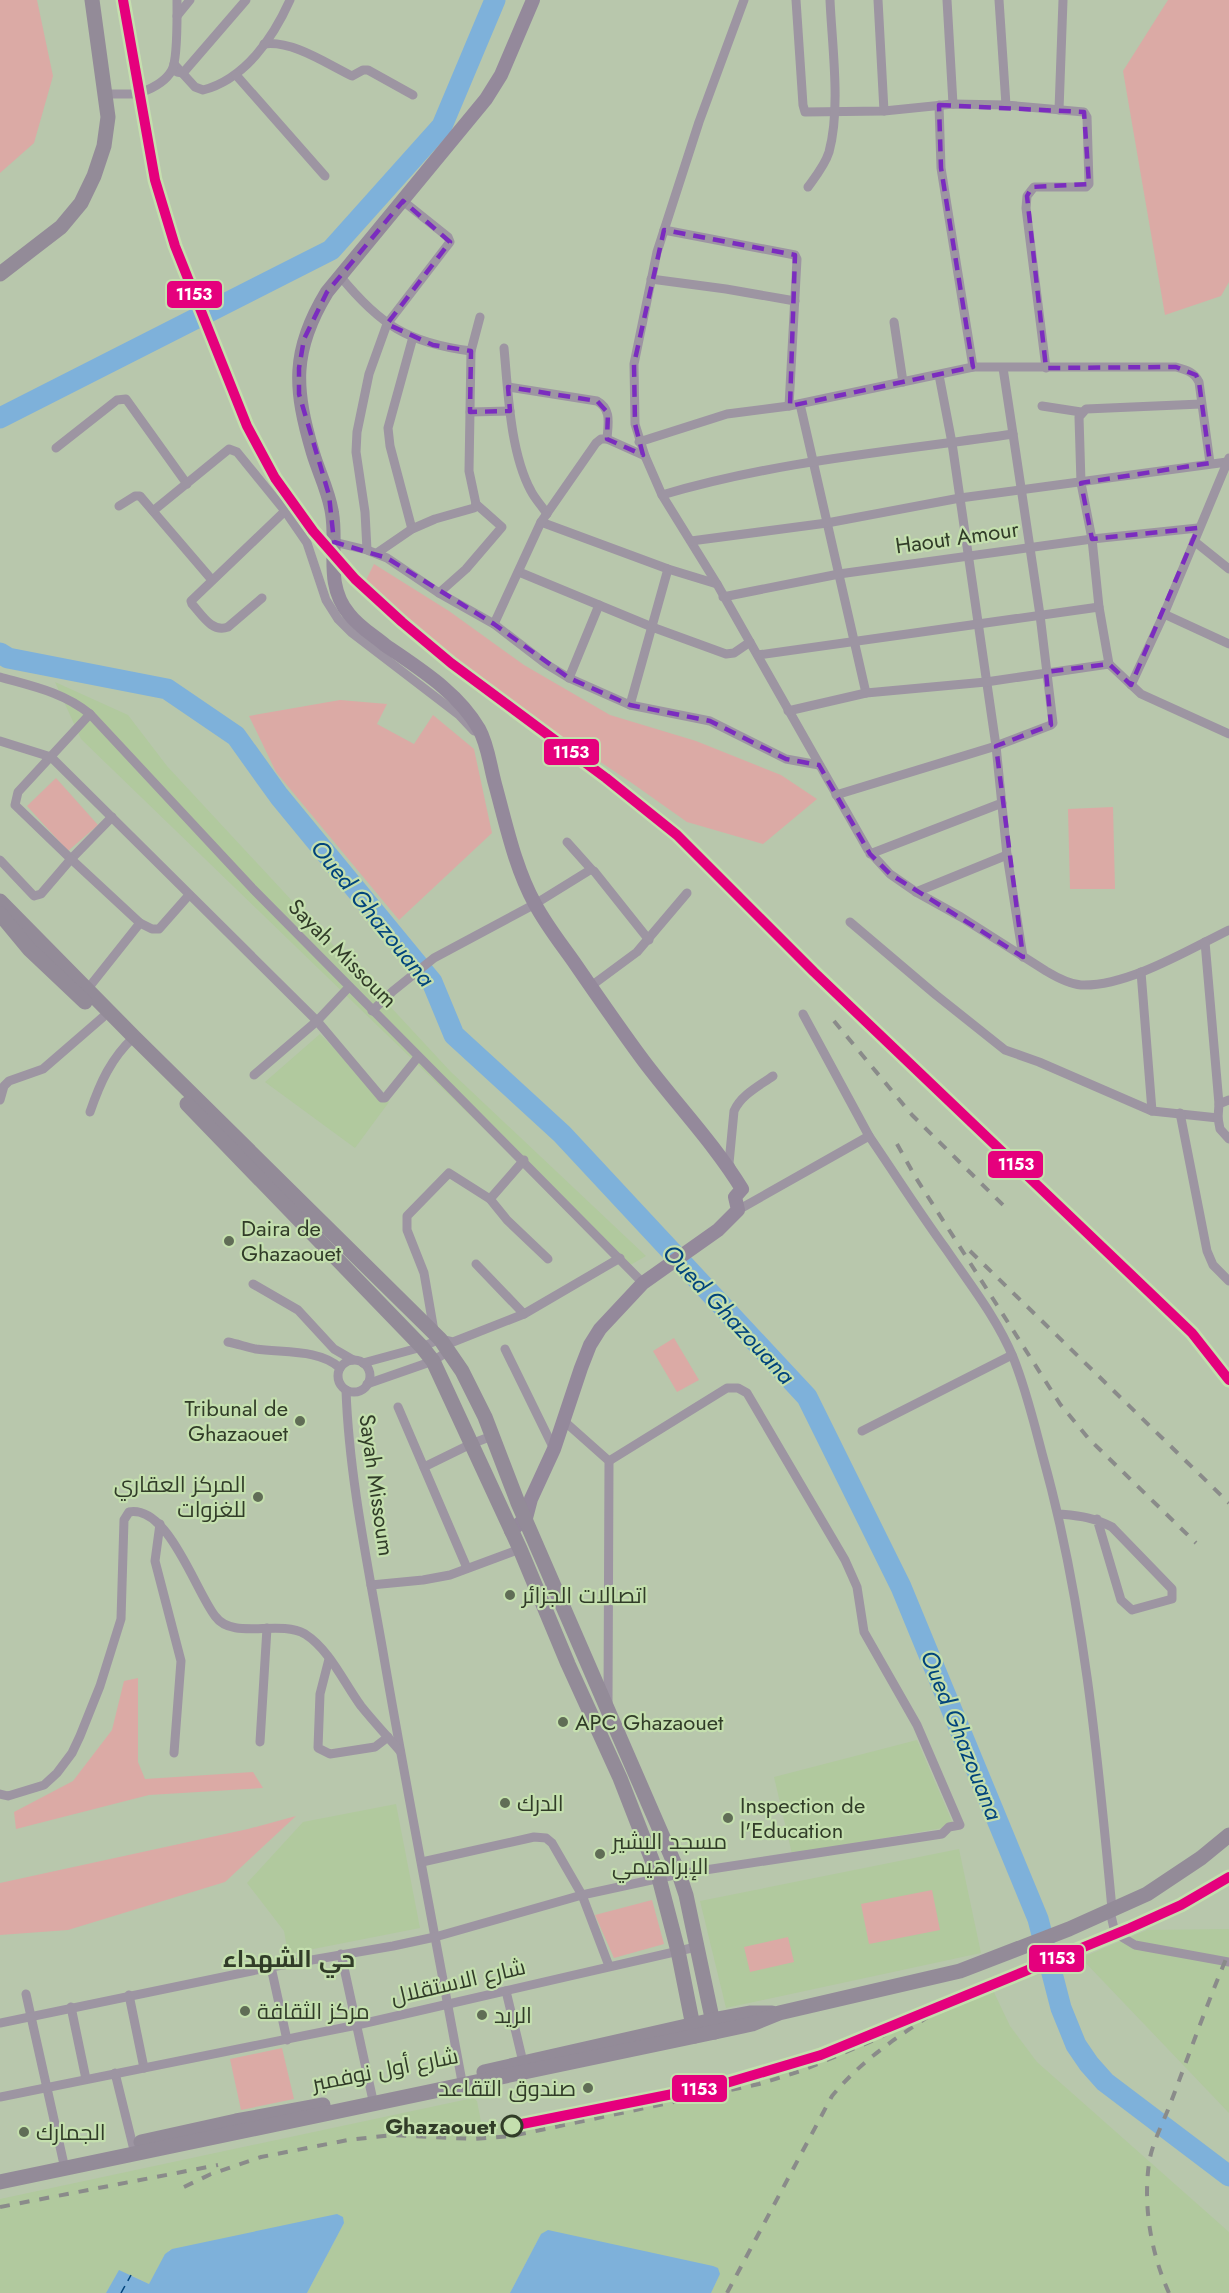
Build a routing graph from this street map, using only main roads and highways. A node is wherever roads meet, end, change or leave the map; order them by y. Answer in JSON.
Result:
{"nodes":[{"id":1,"x":92,"y":0,"type":"edge"},
{"id":2,"x":533,"y":0,"type":"edge"},
{"id":3,"x":0,"y":274,"type":"edge"},
{"id":4,"x":0,"y":901,"type":"edge"},
{"id":5,"x":0,"y":915,"type":"edge"},
{"id":6,"x":84,"y":994,"type":"junction"},
{"id":7,"x":131,"y":1040,"type":"junction"},
{"id":8,"x":357,"y":1268,"type":"junction"},
{"id":9,"x":525,"y":1501,"type":"junction"},
{"id":10,"x":504,"y":1514,"type":"junction"},
{"id":11,"x":526,"y":1518,"type":"junction"},
{"id":12,"x":511,"y":1531,"type":"junction"},
{"id":13,"x":1229,"y":1835,"type":"edge"},
{"id":14,"x":714,"y":2026,"type":"junction"},
{"id":15,"x":694,"y":2030,"type":"junction"},
{"id":16,"x":463,"y":2082,"type":"junction"},
{"id":17,"x":64,"y":2164,"type":"junction"},
{"id":18,"x":0,"y":2173,"type":"edge"},
{"id":19,"x":0,"y":2182,"type":"edge"}],
"edges":[{"from":1,"to":3,"type":"main road"},
{"from":2,"to":9,"type":"main road"},
{"from":4,"to":6,"type":"main road"},
{"from":5,"to":6,"type":"main road"},
{"from":6,"to":7,"type":"main road"},
{"from":6,"to":7,"type":"main road"},
{"from":7,"to":8,"type":"main road"},
{"from":8,"to":9,"type":"main road"},
{"from":8,"to":10,"type":"main road"},
{"from":9,"to":10,"type":"main road"},
{"from":9,"to":11,"type":"main road"},
{"from":10,"to":12,"type":"main road"},
{"from":11,"to":12,"type":"main road"},
{"from":11,"to":14,"type":"main road"},
{"from":12,"to":15,"type":"main road"},
{"from":13,"to":14,"type":"main road"},
{"from":14,"to":15,"type":"main road"},
{"from":15,"to":16,"type":"main road","name":"شارع أول نوفمبر"},
{"from":15,"to":16,"type":"main road","name":"شارع أول نوفمبر"},
{"from":16,"to":17,"type":"main road","name":"شارع أول نوفمبر"},
{"from":17,"to":18,"type":"main road","name":"شارع أول نوفمبر"},
{"from":17,"to":19,"type":"main road","name":"شارع أول نوفمبر"}]}
